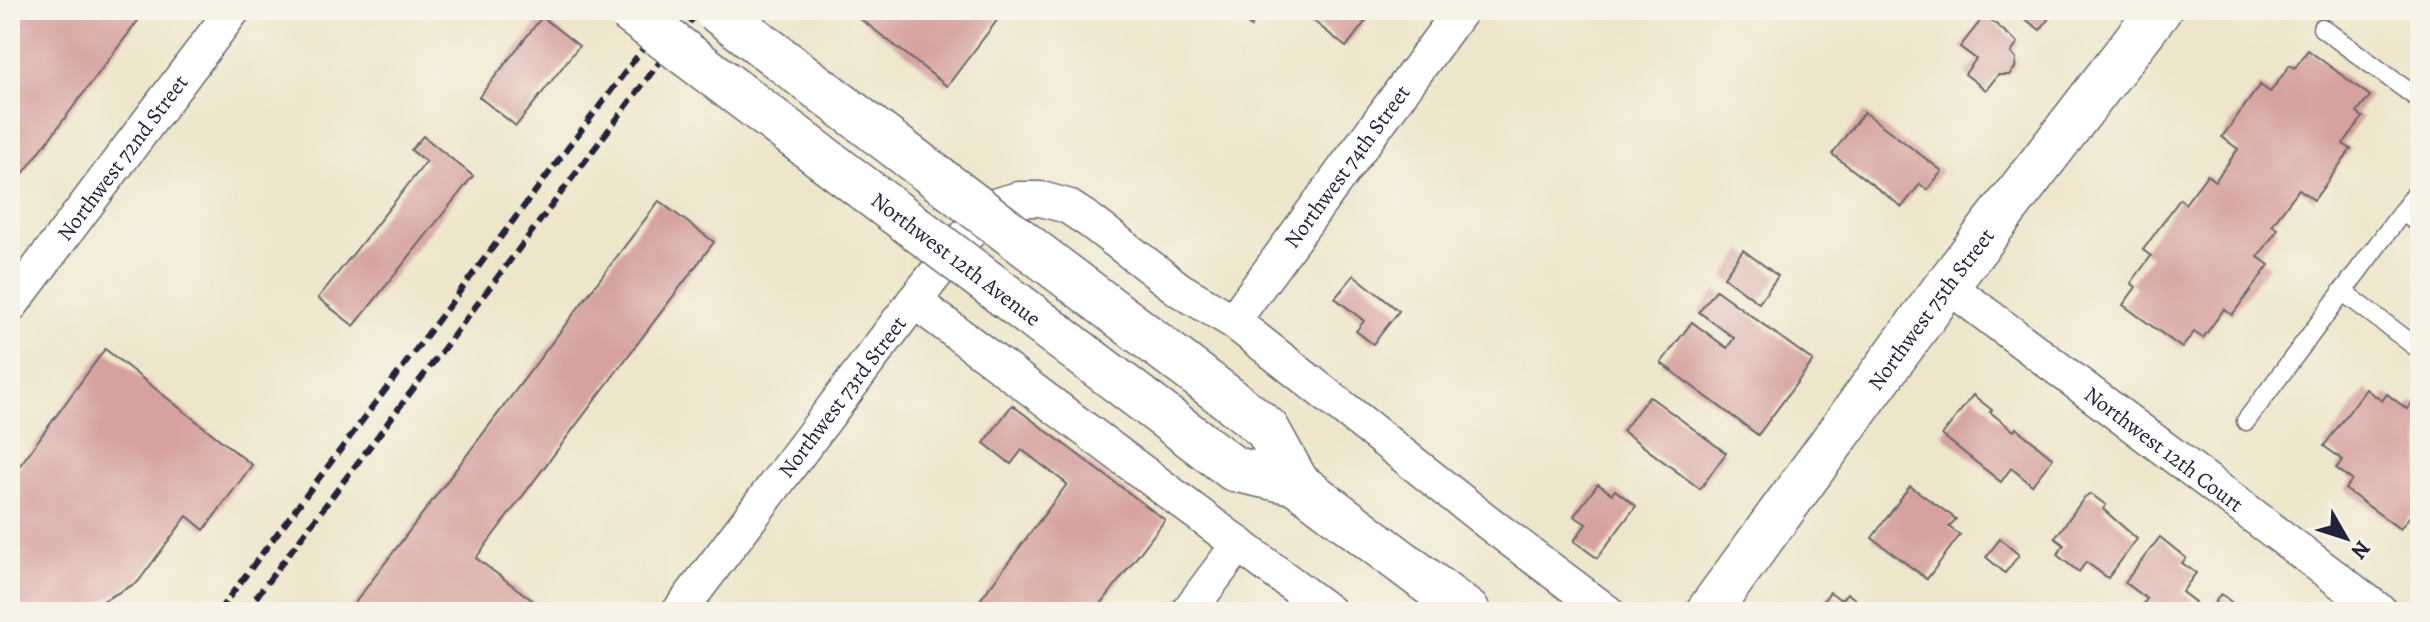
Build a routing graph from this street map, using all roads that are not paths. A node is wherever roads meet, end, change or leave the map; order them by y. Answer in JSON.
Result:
{"nodes":[{"id":1,"x":233,"y":10,"type":"edge"},
{"id":2,"x":628,"y":10,"type":"edge"},
{"id":3,"x":716,"y":10,"type":"edge"},
{"id":4,"x":1461,"y":10,"type":"edge"},
{"id":5,"x":2159,"y":10,"type":"edge"},
{"id":6,"x":2322,"y":28,"type":"dead end"},
{"id":7,"x":2420,"y":100,"type":"edge"},
{"id":8,"x":2420,"y":188,"type":"edge"},
{"id":9,"x":2402,"y":211,"type":"junction"},
{"id":10,"x":2420,"y":225,"type":"edge"},
{"id":11,"x":1947,"y":285,"type":"junction"},
{"id":12,"x":2342,"y":291,"type":"junction"},
{"id":13,"x":914,"y":301,"type":"junction"},
{"id":14,"x":10,"y":306,"type":"edge"},
{"id":15,"x":1233,"y":321,"type":"junction"},
{"id":16,"x":2420,"y":350,"type":"edge"},
{"id":17,"x":2246,"y":421,"type":"dead end"},
{"id":18,"x":1297,"y":483,"type":"junction"},
{"id":19,"x":1239,"y":544,"type":"junction"},
{"id":20,"x":679,"y":612,"type":"edge"},
{"id":21,"x":1188,"y":612,"type":"edge"},
{"id":22,"x":1329,"y":612,"type":"edge"},
{"id":23,"x":1468,"y":612,"type":"edge"},
{"id":24,"x":1607,"y":612,"type":"edge"},
{"id":25,"x":1708,"y":612,"type":"edge"},
{"id":26,"x":2381,"y":612,"type":"edge"}],
"edges":[{"from":1,"to":14,"type":"street","name":"Northwest 72nd Street"},
{"from":2,"to":18,"type":"main road","name":"Northwest 12th Avenue","bridge":true},
{"from":3,"to":18,"type":"main road","name":"Northwest 12th Avenue","bridge":true},
{"from":4,"to":15,"type":"street","name":"Northwest 74th Street"},
{"from":5,"to":11,"type":"main road","name":"Northwest 75th Street"},
{"from":6,"to":7,"type":"lane"},
{"from":8,"to":9,"type":"lane"},
{"from":9,"to":10,"type":"lane"},
{"from":9,"to":12,"type":"lane"},
{"from":11,"to":25,"type":"main road","name":"Northwest 75th Street"},
{"from":11,"to":26,"type":"street","name":"Northwest 12th Court"},
{"from":12,"to":16,"type":"lane"},
{"from":12,"to":17,"type":"lane"},
{"from":13,"to":15,"type":"street","name":"Northwest 73rd Street"},
{"from":13,"to":19,"type":"street"},
{"from":13,"to":20,"type":"street","name":"Northwest 73rd Street"},
{"from":15,"to":24,"type":"street"},
{"from":18,"to":23,"type":"main road","name":"Northwest 12th Avenue"},
{"from":19,"to":21,"type":"street"},
{"from":19,"to":22,"type":"street"}]}
